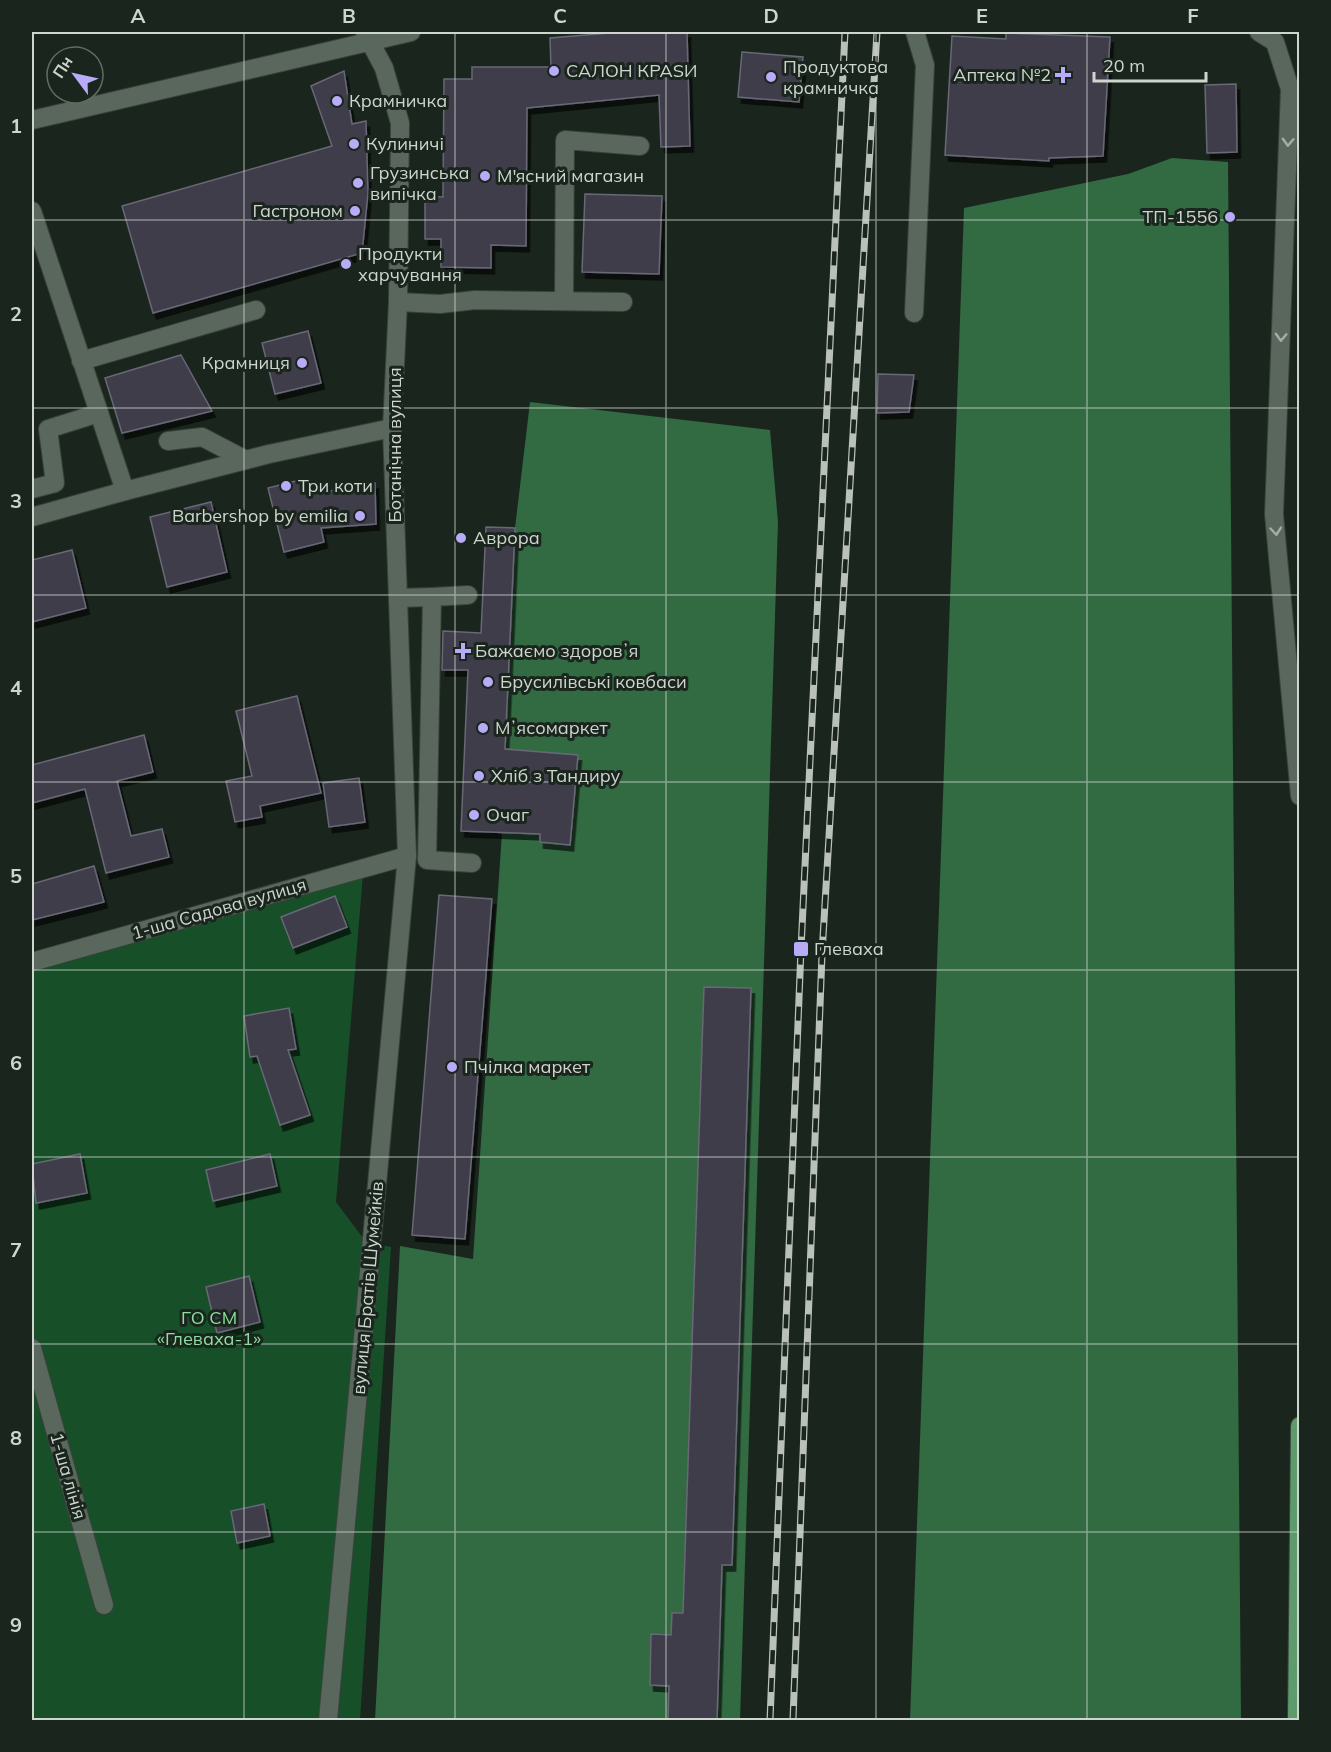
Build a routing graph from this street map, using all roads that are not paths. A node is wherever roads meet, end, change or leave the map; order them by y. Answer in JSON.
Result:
{"nodes":[{"id":1,"x":411,"y":32,"type":"edge"},
{"id":2,"x":915,"y":32,"type":"edge"},
{"id":3,"x":1258,"y":32,"type":"edge"},
{"id":4,"x":367,"y":36,"type":"edge"},
{"id":5,"x":32,"y":120,"type":"edge"},
{"id":6,"x":640,"y":146,"type":"dead end"},
{"id":7,"x":32,"y":211,"type":"edge"},
{"id":8,"x":564,"y":301,"type":"junction"},
{"id":9,"x":398,"y":302,"type":"junction"},
{"id":10,"x":623,"y":302,"type":"dead end"},
{"id":11,"x":256,"y":310,"type":"dead end"},
{"id":12,"x":914,"y":313,"type":"dead end"},
{"id":13,"x":81,"y":361,"type":"junction"},
{"id":14,"x":99,"y":412,"type":"junction"},
{"id":15,"x":392,"y":428,"type":"junction"},
{"id":16,"x":168,"y":441,"type":"dead end"},
{"id":17,"x":246,"y":460,"type":"junction"},
{"id":18,"x":32,"y":489,"type":"edge"},
{"id":19,"x":125,"y":491,"type":"junction"},
{"id":20,"x":32,"y":517,"type":"edge"},
{"id":21,"x":468,"y":595,"type":"dead end"},
{"id":22,"x":432,"y":597,"type":"junction"},
{"id":23,"x":398,"y":598,"type":"junction"},
{"id":24,"x":430,"y":738,"type":"junction"},
{"id":25,"x":403,"y":739,"type":"junction"},
{"id":26,"x":1299,"y":796,"type":"edge"},
{"id":27,"x":428,"y":836,"type":"junction"},
{"id":28,"x":406,"y":837,"type":"junction"},
{"id":29,"x":408,"y":856,"type":"junction"},
{"id":30,"x":472,"y":863,"type":"dead end"},
{"id":31,"x":32,"y":962,"type":"edge"},
{"id":32,"x":32,"y":1348,"type":"edge"},
{"id":33,"x":1299,"y":1426,"type":"edge"},
{"id":34,"x":104,"y":1605,"type":"dead end"},
{"id":35,"x":328,"y":1720,"type":"edge"},
{"id":36,"x":1297,"y":1720,"type":"edge"}],
"edges":[{"from":1,"to":4,"type":"street"},
{"from":2,"to":12,"type":"street"},
{"from":3,"to":26,"type":"street","one_way":true},
{"from":4,"to":5,"type":"street"},
{"from":4,"to":9,"type":"street","name":"Ботанічна вулиця"},
{"from":6,"to":8,"type":"street"},
{"from":7,"to":13,"type":"street"},
{"from":8,"to":9,"type":"street"},
{"from":8,"to":10,"type":"street"},
{"from":9,"to":15,"type":"street","name":"Ботанічна вулиця"},
{"from":11,"to":13,"type":"street"},
{"from":13,"to":14,"type":"street"},
{"from":14,"to":18,"type":"street"},
{"from":14,"to":19,"type":"street"},
{"from":15,"to":17,"type":"street"},
{"from":15,"to":23,"type":"street","name":"Ботанічна вулиця"},
{"from":16,"to":17,"type":"street"},
{"from":17,"to":19,"type":"street"},
{"from":19,"to":20,"type":"street"},
{"from":21,"to":22,"type":"street"},
{"from":22,"to":23,"type":"street"},
{"from":22,"to":24,"type":"street"},
{"from":23,"to":25,"type":"street","name":"Ботанічна вулиця"},
{"from":24,"to":25,"type":"street"},
{"from":24,"to":27,"type":"street"},
{"from":25,"to":28,"type":"street","name":"Ботанічна вулиця"},
{"from":27,"to":28,"type":"street"},
{"from":27,"to":30,"type":"street"},
{"from":28,"to":29,"type":"street","name":"Ботанічна вулиця"},
{"from":29,"to":31,"type":"street","name":"1-ша Садова вулиця"},
{"from":29,"to":35,"type":"street","name":"вулиця Братів Шумейків"},
{"from":32,"to":34,"type":"street","name":"1-ша лінія"},
{"from":33,"to":36,"type":"highway"}]}
